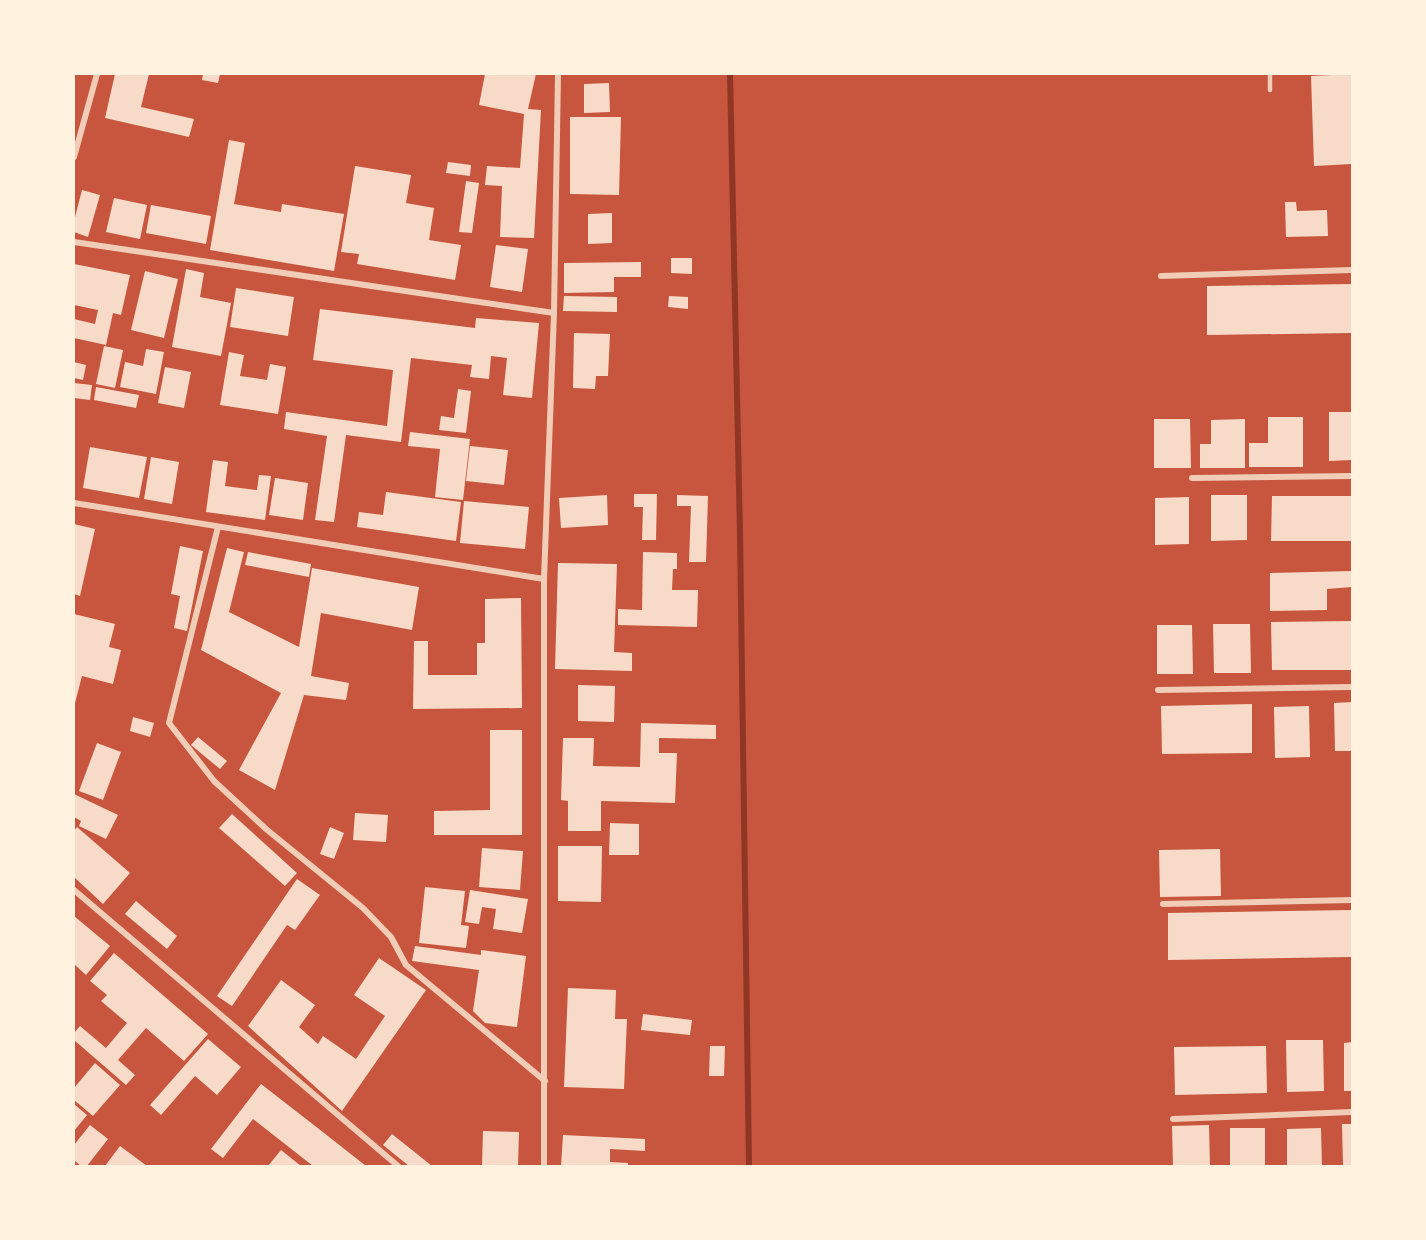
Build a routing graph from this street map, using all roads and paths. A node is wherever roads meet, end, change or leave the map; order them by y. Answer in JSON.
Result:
{"nodes":[{"id":1,"x":96,"y":74,"type":"edge"},
{"id":2,"x":558,"y":74,"type":"edge"},
{"id":3,"x":1270,"y":74,"type":"edge"},
{"id":4,"x":1270,"y":90,"type":"dead end"},
{"id":5,"x":74,"y":157,"type":"edge"},
{"id":6,"x":74,"y":242,"type":"edge"},
{"id":7,"x":1353,"y":270,"type":"edge"},
{"id":8,"x":1161,"y":276,"type":"dead end"},
{"id":9,"x":554,"y":314,"type":"junction"},
{"id":10,"x":1353,"y":476,"type":"edge"},
{"id":11,"x":1192,"y":478,"type":"dead end"},
{"id":12,"x":74,"y":503,"type":"edge"},
{"id":13,"x":218,"y":527,"type":"junction"},
{"id":14,"x":544,"y":579,"type":"junction"},
{"id":15,"x":1353,"y":687,"type":"edge"},
{"id":16,"x":1158,"y":690,"type":"dead end"},
{"id":17,"x":74,"y":890,"type":"edge"},
{"id":18,"x":1353,"y":900,"type":"edge"},
{"id":19,"x":1163,"y":904,"type":"dead end"},
{"id":20,"x":544,"y":1082,"type":"junction"},
{"id":21,"x":1353,"y":1112,"type":"edge"},
{"id":22,"x":1173,"y":1119,"type":"dead end"},
{"id":23,"x":398,"y":1167,"type":"edge"},
{"id":24,"x":544,"y":1167,"type":"edge"}],
"edges":[{"from":1,"to":5,"type":"street"},
{"from":2,"to":9,"type":"street"},
{"from":3,"to":4,"type":"lane"},
{"from":6,"to":9,"type":"street"},
{"from":7,"to":8,"type":"street"},
{"from":9,"to":14,"type":"street"},
{"from":10,"to":11,"type":"street"},
{"from":12,"to":13,"type":"street"},
{"from":13,"to":14,"type":"street"},
{"from":13,"to":20,"type":"street"},
{"from":14,"to":20,"type":"street"},
{"from":15,"to":16,"type":"street"},
{"from":17,"to":23,"type":"street"},
{"from":18,"to":19,"type":"street"},
{"from":20,"to":24,"type":"street"},
{"from":21,"to":22,"type":"street"}]}
